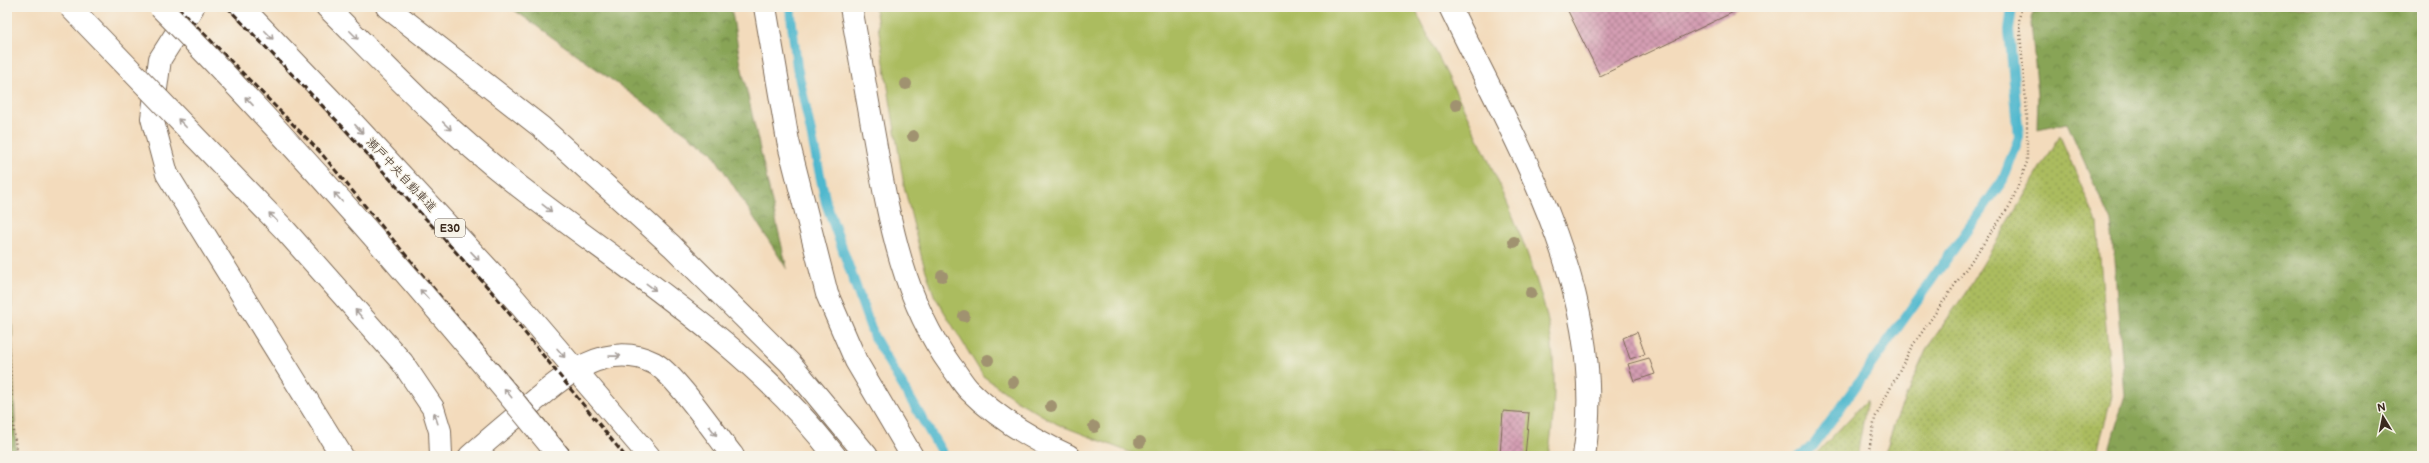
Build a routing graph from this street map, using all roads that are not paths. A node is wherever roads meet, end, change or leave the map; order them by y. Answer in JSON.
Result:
{"nodes":[{"id":1,"x":70,"y":7,"type":"edge"},
{"id":2,"x":160,"y":7,"type":"edge"},
{"id":3,"x":193,"y":7,"type":"edge"},
{"id":4,"x":242,"y":7,"type":"edge"},
{"id":5,"x":327,"y":7,"type":"edge"},
{"id":6,"x":387,"y":7,"type":"edge"},
{"id":7,"x":765,"y":7,"type":"edge"},
{"id":8,"x":851,"y":7,"type":"edge"},
{"id":9,"x":1450,"y":7,"type":"edge"},
{"id":10,"x":342,"y":456,"type":"edge"},
{"id":11,"x":441,"y":456,"type":"edge"},
{"id":12,"x":470,"y":456,"type":"edge"},
{"id":13,"x":559,"y":456,"type":"edge"},
{"id":14,"x":649,"y":456,"type":"edge"},
{"id":15,"x":733,"y":456,"type":"edge"},
{"id":16,"x":835,"y":456,"type":"edge"},
{"id":17,"x":867,"y":456,"type":"edge"},
{"id":18,"x":912,"y":456,"type":"edge"},
{"id":19,"x":1069,"y":456,"type":"edge"},
{"id":20,"x":1584,"y":456,"type":"edge"}],
"edges":[{"from":11,"to":1,"type":"main road","one_way":true,"bridge":true},
{"from":13,"to":2,"type":"main road","one_way":true,"bridge":true},
{"from":3,"to":10,"type":"main road"},
{"from":4,"to":14,"type":"main road","name":"瀬戸中央自動車道","number":"E30","one_way":true},
{"from":5,"to":16,"type":"main road","one_way":true},
{"from":6,"to":17,"type":"main road"},
{"from":7,"to":18,"type":"main road"},
{"from":8,"to":19,"type":"main road"},
{"from":9,"to":20,"type":"main road"},
{"from":12,"to":15,"type":"main road","one_way":true}]}
